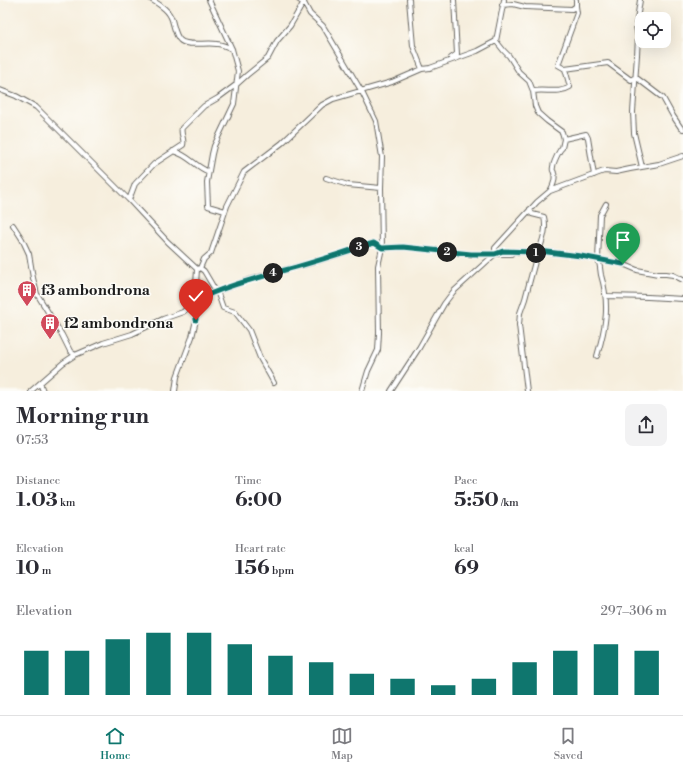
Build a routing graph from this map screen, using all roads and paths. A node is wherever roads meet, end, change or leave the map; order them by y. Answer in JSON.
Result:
{"nodes":[{"id":1,"x":152,"y":0,"type":"edge"},
{"id":2,"x":209,"y":0,"type":"edge"},
{"id":3,"x":299,"y":0,"type":"edge"},
{"id":4,"x":409,"y":0,"type":"edge"},
{"id":5,"x":454,"y":0,"type":"edge"},
{"id":6,"x":504,"y":0,"type":"edge"},
{"id":7,"x":576,"y":0,"type":"edge"},
{"id":8,"x":640,"y":0,"type":"edge"},
{"id":9,"x":304,"y":2,"type":"edge"},
{"id":10,"x":502,"y":5,"type":"junction"},
{"id":11,"x":576,"y":6,"type":"junction"},
{"id":12,"x":496,"y":41,"type":"junction"},
{"id":13,"x":232,"y":49,"type":"junction"},
{"id":14,"x":446,"y":62,"type":"junction"},
{"id":15,"x":422,"y":69,"type":"junction"},
{"id":16,"x":565,"y":69,"type":"junction"},
{"id":17,"x":634,"y":78,"type":"junction"},
{"id":18,"x":237,"y":84,"type":"junction"},
{"id":19,"x":0,"y":90,"type":"edge"},
{"id":20,"x":533,"y":91,"type":"junction"},
{"id":21,"x":362,"y":92,"type":"junction"},
{"id":22,"x":683,"y":129,"type":"edge"},
{"id":23,"x":564,"y":139,"type":"junction"},
{"id":24,"x":173,"y":151,"type":"junction"},
{"id":25,"x":683,"y":156,"type":"edge"},
{"id":26,"x":642,"y":166,"type":"junction"},
{"id":27,"x":209,"y":172,"type":"junction"},
{"id":28,"x":594,"y":175,"type":"junction"},
{"id":29,"x":326,"y":178,"type":"dead end"},
{"id":30,"x":381,"y":188,"type":"junction"},
{"id":31,"x":550,"y":191,"type":"junction"},
{"id":32,"x":129,"y":200,"type":"junction"},
{"id":33,"x":606,"y":204,"type":"dead end"},
{"id":34,"x":530,"y":209,"type":"junction"},
{"id":35,"x":225,"y":211,"type":"junction"},
{"id":36,"x":13,"y":225,"type":"dead end"},
{"id":37,"x":382,"y":248,"type":"junction"},
{"id":38,"x":538,"y":253,"type":"junction"},
{"id":39,"x":495,"y":254,"type":"junction"},
{"id":40,"x":511,"y":254,"type":"dead end"},
{"id":41,"x":598,"y":259,"type":"junction"},
{"id":42,"x":198,"y":269,"type":"junction"},
{"id":43,"x":683,"y":280,"type":"edge"},
{"id":44,"x":218,"y":291,"type":"junction"},
{"id":45,"x":607,"y":296,"type":"junction"},
{"id":46,"x":683,"y":299,"type":"edge"},
{"id":47,"x":195,"y":301,"type":"junction"},
{"id":48,"x":75,"y":355,"type":"junction"},
{"id":49,"x":597,"y":356,"type":"dead end"},
{"id":50,"x":274,"y":382,"type":"dead end"},
{"id":51,"x":40,"y":383,"type":"junction"},
{"id":52,"x":31,"y":391,"type":"edge"},
{"id":53,"x":42,"y":391,"type":"edge"},
{"id":54,"x":175,"y":391,"type":"edge"},
{"id":55,"x":362,"y":391,"type":"edge"},
{"id":56,"x":391,"y":391,"type":"edge"},
{"id":57,"x":527,"y":391,"type":"edge"}],
"edges":[{"from":1,"to":13,"type":"street"},
{"from":2,"to":13,"type":"street"},
{"from":3,"to":9,"type":"street"},
{"from":4,"to":15,"type":"street"},
{"from":5,"to":14,"type":"street"},
{"from":6,"to":10,"type":"street"},
{"from":7,"to":11,"type":"street"},
{"from":8,"to":17,"type":"street"},
{"from":9,"to":18,"type":"street"},
{"from":9,"to":21,"type":"street"},
{"from":10,"to":11,"type":"street"},
{"from":10,"to":12,"type":"street"},
{"from":11,"to":16,"type":"street"},
{"from":12,"to":14,"type":"street"},
{"from":12,"to":20,"type":"street"},
{"from":13,"to":18,"type":"street"},
{"from":14,"to":15,"type":"street"},
{"from":15,"to":21,"type":"street"},
{"from":16,"to":17,"type":"street"},
{"from":16,"to":20,"type":"street"},
{"from":17,"to":22,"type":"street"},
{"from":17,"to":26,"type":"street"},
{"from":18,"to":24,"type":"street"},
{"from":18,"to":27,"type":"street"},
{"from":19,"to":32,"type":"street"},
{"from":20,"to":23,"type":"street"},
{"from":21,"to":30,"type":"street"},
{"from":21,"to":35,"type":"street"},
{"from":23,"to":28,"type":"street"},
{"from":23,"to":31,"type":"street"},
{"from":24,"to":27,"type":"street"},
{"from":24,"to":32,"type":"street"},
{"from":25,"to":26,"type":"street"},
{"from":26,"to":28,"type":"street"},
{"from":27,"to":35,"type":"street"},
{"from":28,"to":31,"type":"street"},
{"from":29,"to":30,"type":"street"},
{"from":30,"to":37,"type":"street"},
{"from":31,"to":34,"type":"street"},
{"from":32,"to":42,"type":"street"},
{"from":33,"to":41,"type":"street"},
{"from":34,"to":38,"type":"street"},
{"from":34,"to":39,"type":"street"},
{"from":35,"to":42,"type":"street"},
{"from":36,"to":48,"type":"street"},
{"from":37,"to":39,"type":"street"},
{"from":37,"to":44,"type":"street"},
{"from":37,"to":55,"type":"street"},
{"from":38,"to":39,"type":"street"},
{"from":38,"to":41,"type":"street"},
{"from":38,"to":57,"type":"street"},
{"from":39,"to":40,"type":"street"},
{"from":39,"to":56,"type":"street"},
{"from":41,"to":43,"type":"street"},
{"from":41,"to":45,"type":"street"},
{"from":42,"to":44,"type":"street"},
{"from":42,"to":47,"type":"street"},
{"from":44,"to":47,"type":"street"},
{"from":44,"to":50,"type":"street"},
{"from":45,"to":46,"type":"street"},
{"from":45,"to":49,"type":"street"},
{"from":47,"to":48,"type":"street"},
{"from":47,"to":54,"type":"street"},
{"from":48,"to":51,"type":"street"},
{"from":51,"to":52,"type":"street"},
{"from":51,"to":53,"type":"street"}]}
